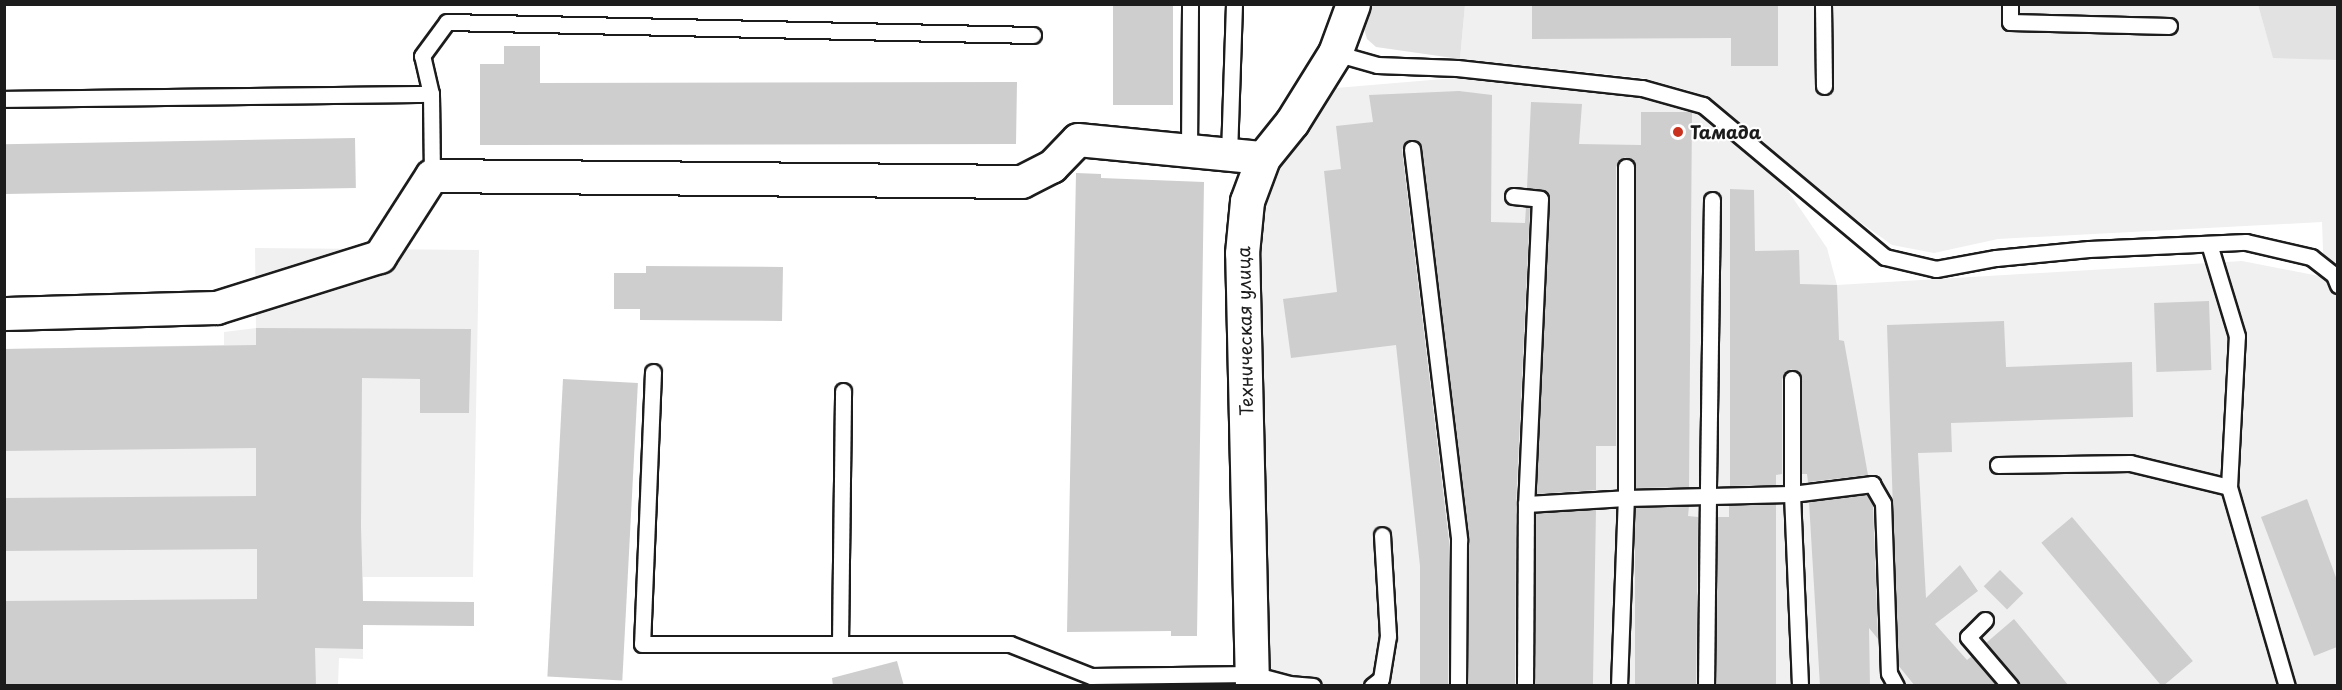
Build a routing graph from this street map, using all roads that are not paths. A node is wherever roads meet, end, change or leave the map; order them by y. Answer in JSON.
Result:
{"nodes":[{"id":1,"x":1190,"y":4,"type":"edge"},
{"id":2,"x":1234,"y":4,"type":"edge"},
{"id":3,"x":1353,"y":4,"type":"edge"},
{"id":4,"x":1823,"y":4,"type":"edge"},
{"id":5,"x":2010,"y":4,"type":"edge"},
{"id":6,"x":2169,"y":26,"type":"dead end"},
{"id":7,"x":1033,"y":35,"type":"dead end"},
{"id":8,"x":1335,"y":53,"type":"junction"},
{"id":9,"x":1824,"y":86,"type":"dead end"},
{"id":10,"x":431,"y":94,"type":"junction"},
{"id":11,"x":4,"y":99,"type":"edge"},
{"id":12,"x":1412,"y":149,"type":"dead end"},
{"id":13,"x":1189,"y":151,"type":"junction"},
{"id":14,"x":1229,"y":155,"type":"junction"},
{"id":15,"x":1263,"y":158,"type":"junction"},
{"id":16,"x":1626,"y":167,"type":"dead end"},
{"id":17,"x":432,"y":176,"type":"junction"},
{"id":18,"x":1513,"y":196,"type":"dead end"},
{"id":19,"x":1712,"y":200,"type":"dead end"},
{"id":20,"x":2210,"y":244,"type":"junction"},
{"id":21,"x":2336,"y":278,"type":"edge"},
{"id":22,"x":4,"y":314,"type":"edge"},
{"id":23,"x":653,"y":372,"type":"dead end"},
{"id":24,"x":1792,"y":379,"type":"dead end"},
{"id":25,"x":843,"y":391,"type":"dead end"},
{"id":26,"x":1998,"y":465,"type":"dead end"},
{"id":27,"x":2229,"y":488,"type":"junction"},
{"id":28,"x":1792,"y":494,"type":"junction"},
{"id":29,"x":1708,"y":496,"type":"junction"},
{"id":30,"x":1626,"y":498,"type":"junction"},
{"id":31,"x":1526,"y":504,"type":"junction"},
{"id":32,"x":1382,"y":535,"type":"dead end"},
{"id":33,"x":1985,"y":620,"type":"dead end"},
{"id":34,"x":840,"y":643,"type":"junction"},
{"id":35,"x":1252,"y":680,"type":"edge"},
{"id":36,"x":1313,"y":686,"type":"edge"},
{"id":37,"x":1372,"y":686,"type":"edge"},
{"id":38,"x":1458,"y":686,"type":"edge"},
{"id":39,"x":1525,"y":686,"type":"edge"},
{"id":40,"x":1619,"y":686,"type":"edge"},
{"id":41,"x":1706,"y":686,"type":"edge"},
{"id":42,"x":1800,"y":686,"type":"edge"},
{"id":43,"x":1896,"y":686,"type":"edge"},
{"id":44,"x":2010,"y":686,"type":"edge"},
{"id":45,"x":2287,"y":686,"type":"edge"}],
"edges":[{"from":1,"to":13,"type":"lane"},
{"from":2,"to":14,"type":"lane"},
{"from":3,"to":8,"type":"street","name":"Техническая улица"},
{"from":4,"to":9,"type":"lane"},
{"from":5,"to":6,"type":"lane"},
{"from":7,"to":10,"type":"lane"},
{"from":8,"to":15,"type":"street","name":"Техническая улица"},
{"from":8,"to":20,"type":"lane"},
{"from":10,"to":11,"type":"lane"},
{"from":10,"to":17,"type":"lane"},
{"from":12,"to":38,"type":"lane"},
{"from":13,"to":14,"type":"street"},
{"from":13,"to":17,"type":"street"},
{"from":14,"to":15,"type":"street"},
{"from":15,"to":35,"type":"street","name":"Техническая улица"},
{"from":16,"to":30,"type":"lane"},
{"from":17,"to":22,"type":"street"},
{"from":18,"to":31,"type":"lane"},
{"from":19,"to":29,"type":"lane"},
{"from":20,"to":21,"type":"lane"},
{"from":20,"to":27,"type":"lane"},
{"from":23,"to":34,"type":"lane"},
{"from":24,"to":28,"type":"lane"},
{"from":25,"to":34,"type":"lane"},
{"from":26,"to":27,"type":"lane"},
{"from":27,"to":45,"type":"lane"},
{"from":28,"to":29,"type":"lane"},
{"from":28,"to":42,"type":"lane"},
{"from":28,"to":43,"type":"lane"},
{"from":29,"to":30,"type":"lane"},
{"from":29,"to":41,"type":"lane"},
{"from":30,"to":31,"type":"lane"},
{"from":30,"to":40,"type":"lane"},
{"from":31,"to":39,"type":"lane"},
{"from":32,"to":37,"type":"lane"},
{"from":33,"to":44,"type":"lane"},
{"from":34,"to":35,"type":"lane"},
{"from":35,"to":36,"type":"lane"}]}
